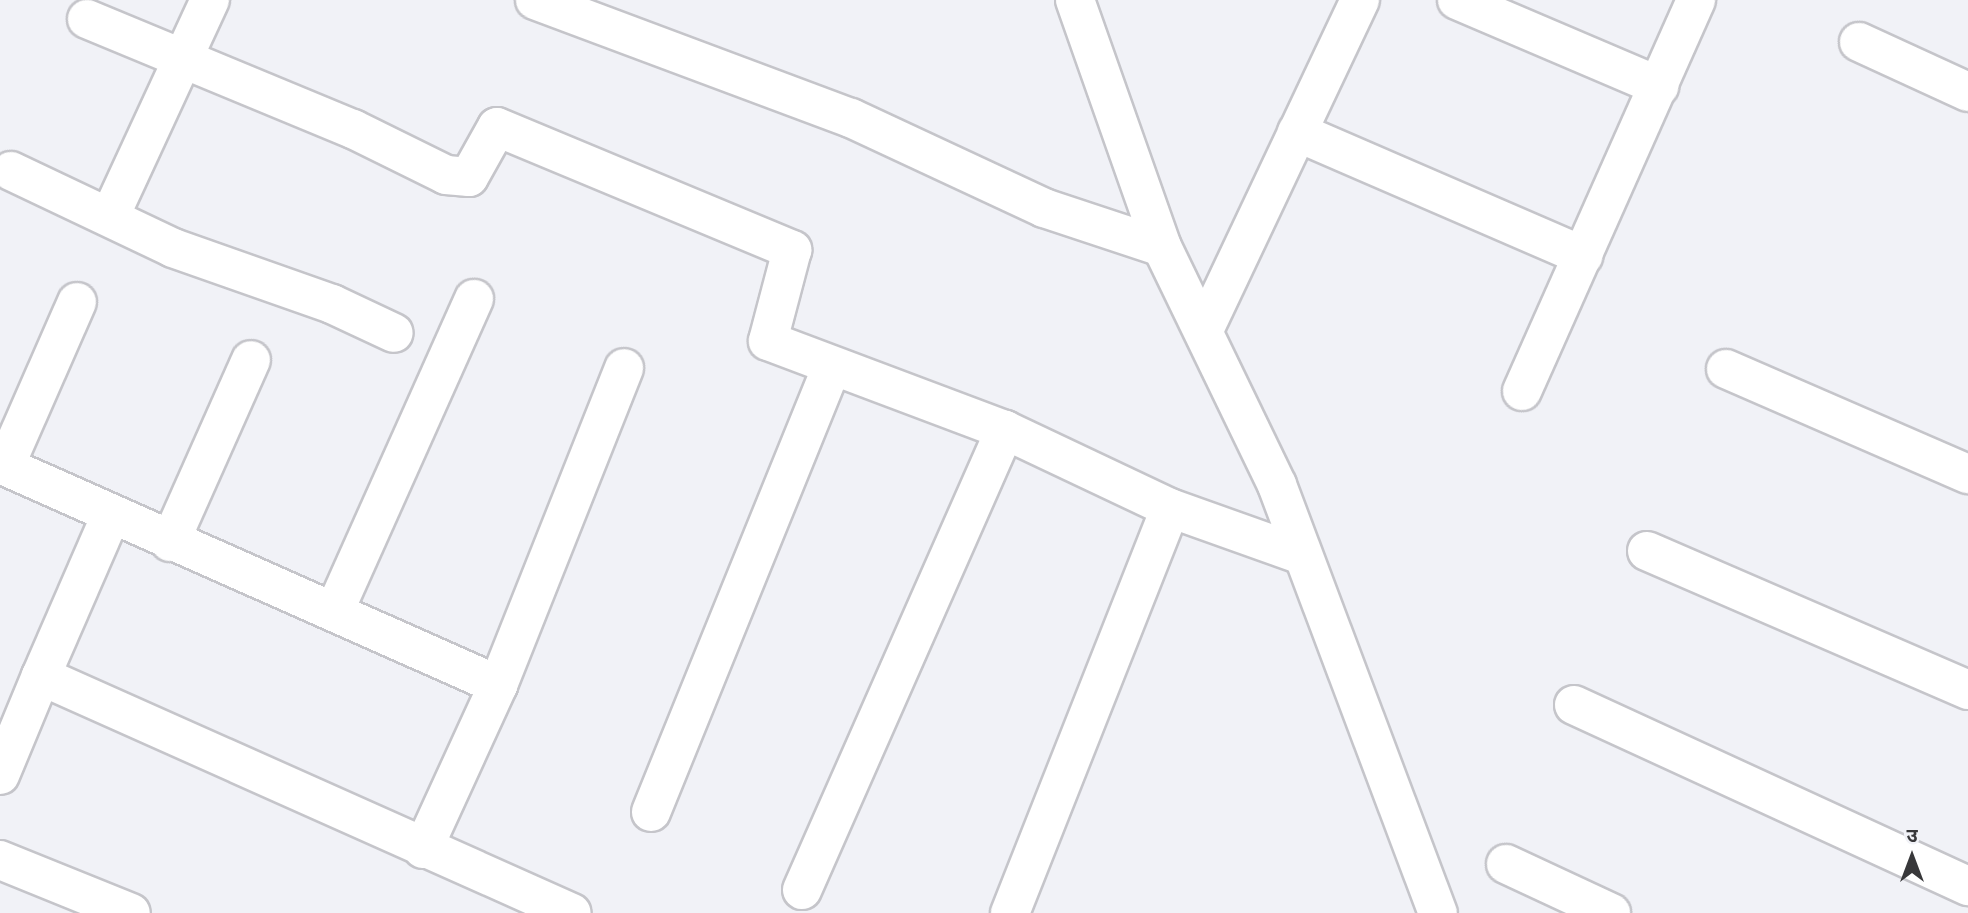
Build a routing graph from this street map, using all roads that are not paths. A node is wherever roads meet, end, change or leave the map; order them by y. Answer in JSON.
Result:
{"nodes":[{"id":1,"x":210,"y":0,"type":"edge"},
{"id":2,"x":535,"y":0,"type":"edge"},
{"id":3,"x":1360,"y":0,"type":"edge"},
{"id":4,"x":1457,"y":0,"type":"edge"},
{"id":5,"x":1696,"y":0,"type":"edge"},
{"id":6,"x":1070,"y":3,"type":"edge"},
{"id":7,"x":87,"y":19,"type":"dead end"},
{"id":8,"x":1859,"y":42,"type":"dead end"},
{"id":9,"x":184,"y":58,"type":"junction"},
{"id":10,"x":1659,"y":86,"type":"junction"},
{"id":11,"x":1968,"y":92,"type":"edge"},
{"id":12,"x":1297,"y":132,"type":"junction"},
{"id":13,"x":12,"y":171,"type":"dead end"},
{"id":14,"x":111,"y":214,"type":"junction"},
{"id":15,"x":1162,"y":247,"type":"junction"},
{"id":16,"x":1583,"y":256,"type":"junction"},
{"id":17,"x":474,"y":299,"type":"dead end"},
{"id":18,"x":77,"y":302,"type":"dead end"},
{"id":19,"x":1204,"y":330,"type":"junction"},
{"id":20,"x":394,"y":333,"type":"dead end"},
{"id":21,"x":250,"y":360,"type":"dead end"},
{"id":22,"x":832,"y":366,"type":"junction"},
{"id":23,"x":624,"y":368,"type":"dead end"},
{"id":24,"x":1726,"y":369,"type":"dead end"},
{"id":25,"x":1522,"y":391,"type":"dead end"},
{"id":26,"x":1005,"y":430,"type":"junction"},
{"id":27,"x":2,"y":465,"type":"edge"},
{"id":28,"x":1968,"y":474,"type":"edge"},
{"id":29,"x":1170,"y":508,"type":"junction"},
{"id":30,"x":111,"y":515,"type":"junction"},
{"id":31,"x":170,"y":542,"type":"junction"},
{"id":32,"x":1647,"y":551,"type":"dead end"},
{"id":33,"x":1302,"y":555,"type":"junction"},
{"id":34,"x":334,"y":612,"type":"junction"},
{"id":35,"x":41,"y":676,"type":"junction"},
{"id":36,"x":498,"y":685,"type":"junction"},
{"id":37,"x":1968,"y":690,"type":"edge"},
{"id":38,"x":1574,"y":705,"type":"dead end"},
{"id":39,"x":0,"y":775,"type":"edge"},
{"id":40,"x":651,"y":812,"type":"dead end"},
{"id":41,"x":423,"y":849,"type":"junction"},
{"id":42,"x":0,"y":860,"type":"edge"},
{"id":43,"x":1506,"y":864,"type":"dead end"},
{"id":44,"x":1968,"y":886,"type":"edge"},
{"id":45,"x":803,"y":890,"type":"dead end"},
{"id":46,"x":1968,"y":896,"type":"edge"},
{"id":47,"x":131,"y":913,"type":"edge"},
{"id":48,"x":572,"y":913,"type":"edge"},
{"id":49,"x":1010,"y":913,"type":"edge"},
{"id":50,"x":1438,"y":913,"type":"edge"},
{"id":51,"x":1611,"y":913,"type":"edge"},
{"id":52,"x":1961,"y":913,"type":"edge"}],
"edges":[{"from":1,"to":9,"type":"street"},
{"from":2,"to":15,"type":"street"},
{"from":3,"to":12,"type":"street"},
{"from":4,"to":10,"type":"street"},
{"from":5,"to":10,"type":"street"},
{"from":6,"to":15,"type":"street"},
{"from":7,"to":9,"type":"street"},
{"from":8,"to":11,"type":"street"},
{"from":9,"to":14,"type":"street"},
{"from":9,"to":22,"type":"street"},
{"from":10,"to":16,"type":"street"},
{"from":12,"to":16,"type":"street"},
{"from":12,"to":19,"type":"street"},
{"from":13,"to":14,"type":"street"},
{"from":14,"to":20,"type":"street"},
{"from":15,"to":19,"type":"street"},
{"from":16,"to":25,"type":"street"},
{"from":17,"to":34,"type":"street"},
{"from":18,"to":27,"type":"street"},
{"from":19,"to":33,"type":"street"},
{"from":21,"to":31,"type":"street"},
{"from":22,"to":26,"type":"street"},
{"from":22,"to":40,"type":"street"},
{"from":23,"to":36,"type":"street"},
{"from":24,"to":28,"type":"street"},
{"from":26,"to":29,"type":"street"},
{"from":26,"to":45,"type":"street"},
{"from":27,"to":30,"type":"street"},
{"from":29,"to":33,"type":"street"},
{"from":29,"to":49,"type":"street"},
{"from":30,"to":31,"type":"street"},
{"from":30,"to":35,"type":"street"},
{"from":31,"to":34,"type":"street"},
{"from":32,"to":37,"type":"street"},
{"from":33,"to":50,"type":"street"},
{"from":34,"to":36,"type":"street"},
{"from":35,"to":39,"type":"street"},
{"from":35,"to":41,"type":"street"},
{"from":36,"to":41,"type":"street"},
{"from":38,"to":44,"type":"street"},
{"from":41,"to":48,"type":"street"},
{"from":42,"to":47,"type":"street"},
{"from":43,"to":51,"type":"street"},
{"from":46,"to":52,"type":"street"}]}
